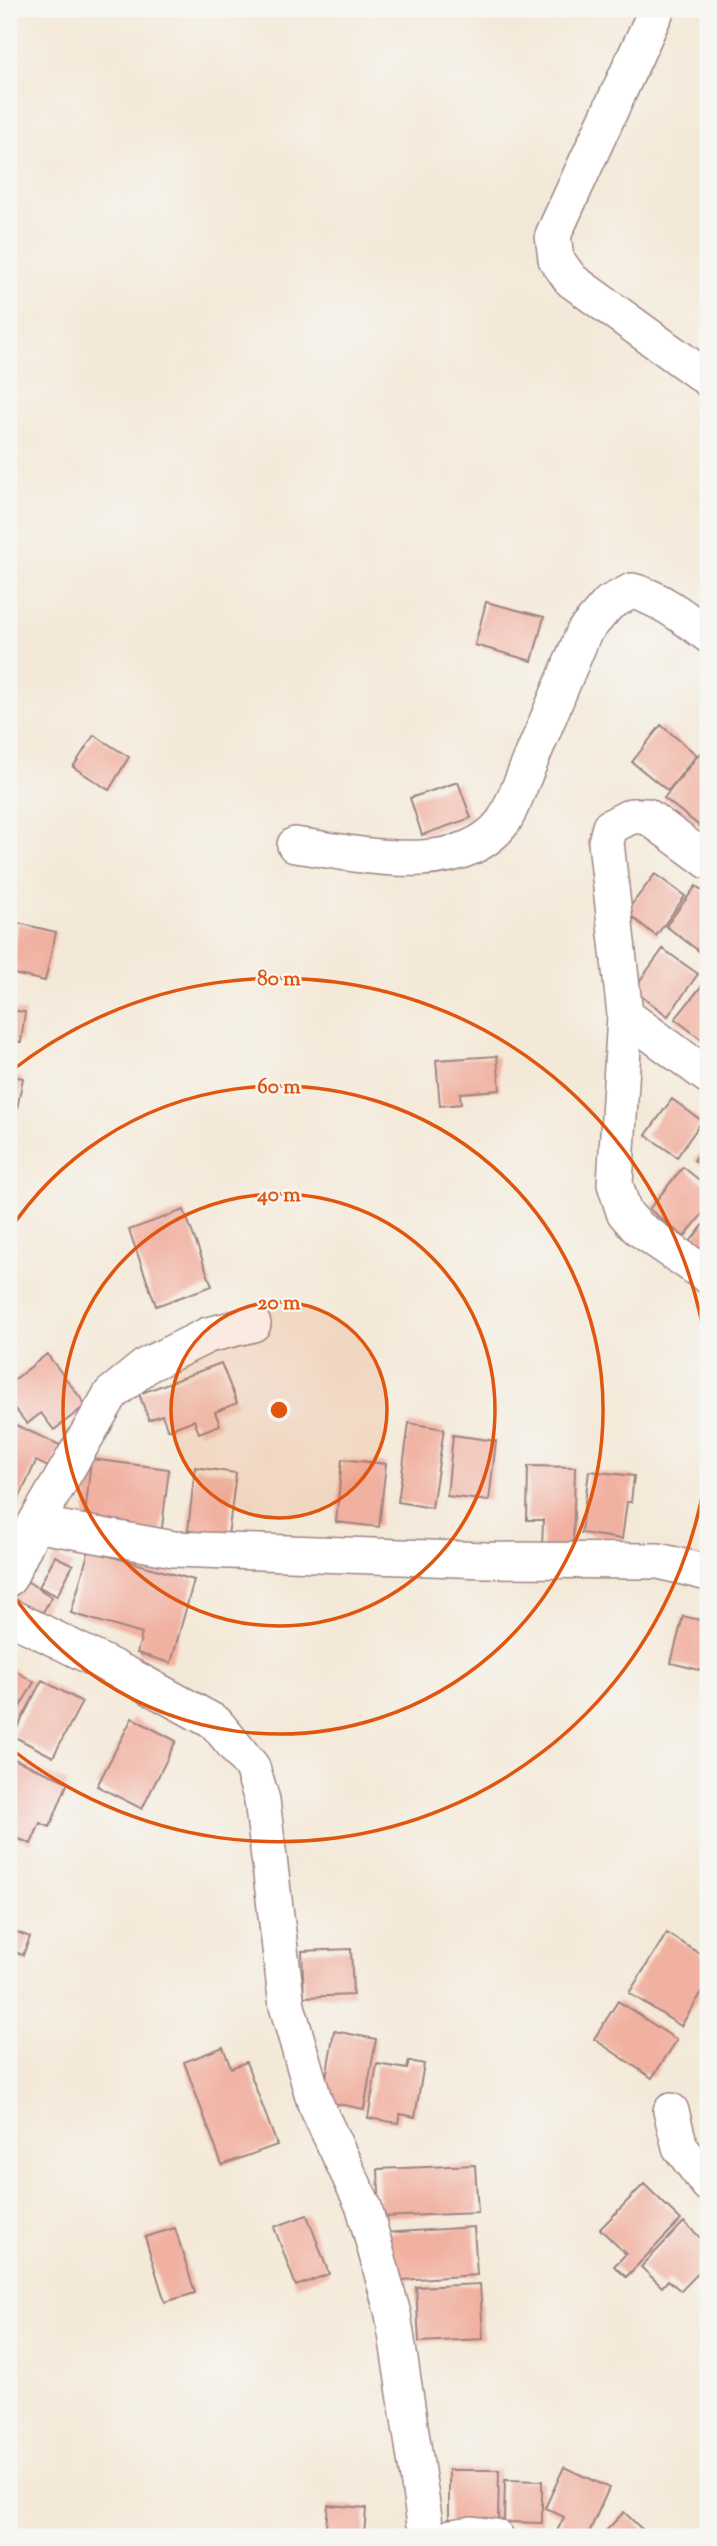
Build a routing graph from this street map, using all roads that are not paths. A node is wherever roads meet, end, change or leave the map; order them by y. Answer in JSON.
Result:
{"nodes":[{"id":1,"x":657,"y":9,"type":"edge"},
{"id":2,"x":708,"y":379,"type":"edge"},
{"id":3,"x":708,"y":635,"type":"edge"},
{"id":4,"x":295,"y":845,"type":"dead end"},
{"id":5,"x":708,"y":861,"type":"edge"},
{"id":6,"x":625,"y":1015,"type":"junction"},
{"id":7,"x":708,"y":1076,"type":"edge"},
{"id":8,"x":708,"y":1276,"type":"edge"},
{"id":9,"x":253,"y":1324,"type":"dead end"},
{"id":10,"x":35,"y":1524,"type":"junction"},
{"id":11,"x":708,"y":1573,"type":"edge"},
{"id":12,"x":9,"y":1578,"type":"edge"},
{"id":13,"x":9,"y":1616,"type":"edge"},
{"id":14,"x":671,"y":2111,"type":"dead end"},
{"id":15,"x":708,"y":2184,"type":"edge"},
{"id":16,"x":427,"y":2537,"type":"edge"},
{"id":17,"x":451,"y":2537,"type":"edge"},
{"id":18,"x":496,"y":2537,"type":"edge"}],
"edges":[{"from":1,"to":2,"type":"street"},
{"from":3,"to":4,"type":"street"},
{"from":5,"to":6,"type":"street"},
{"from":6,"to":7,"type":"street"},
{"from":6,"to":8,"type":"street"},
{"from":9,"to":10,"type":"street"},
{"from":10,"to":11,"type":"street"},
{"from":10,"to":12,"type":"street"},
{"from":13,"to":16,"type":"street"},
{"from":14,"to":15,"type":"street"},
{"from":17,"to":18,"type":"street"}]}
